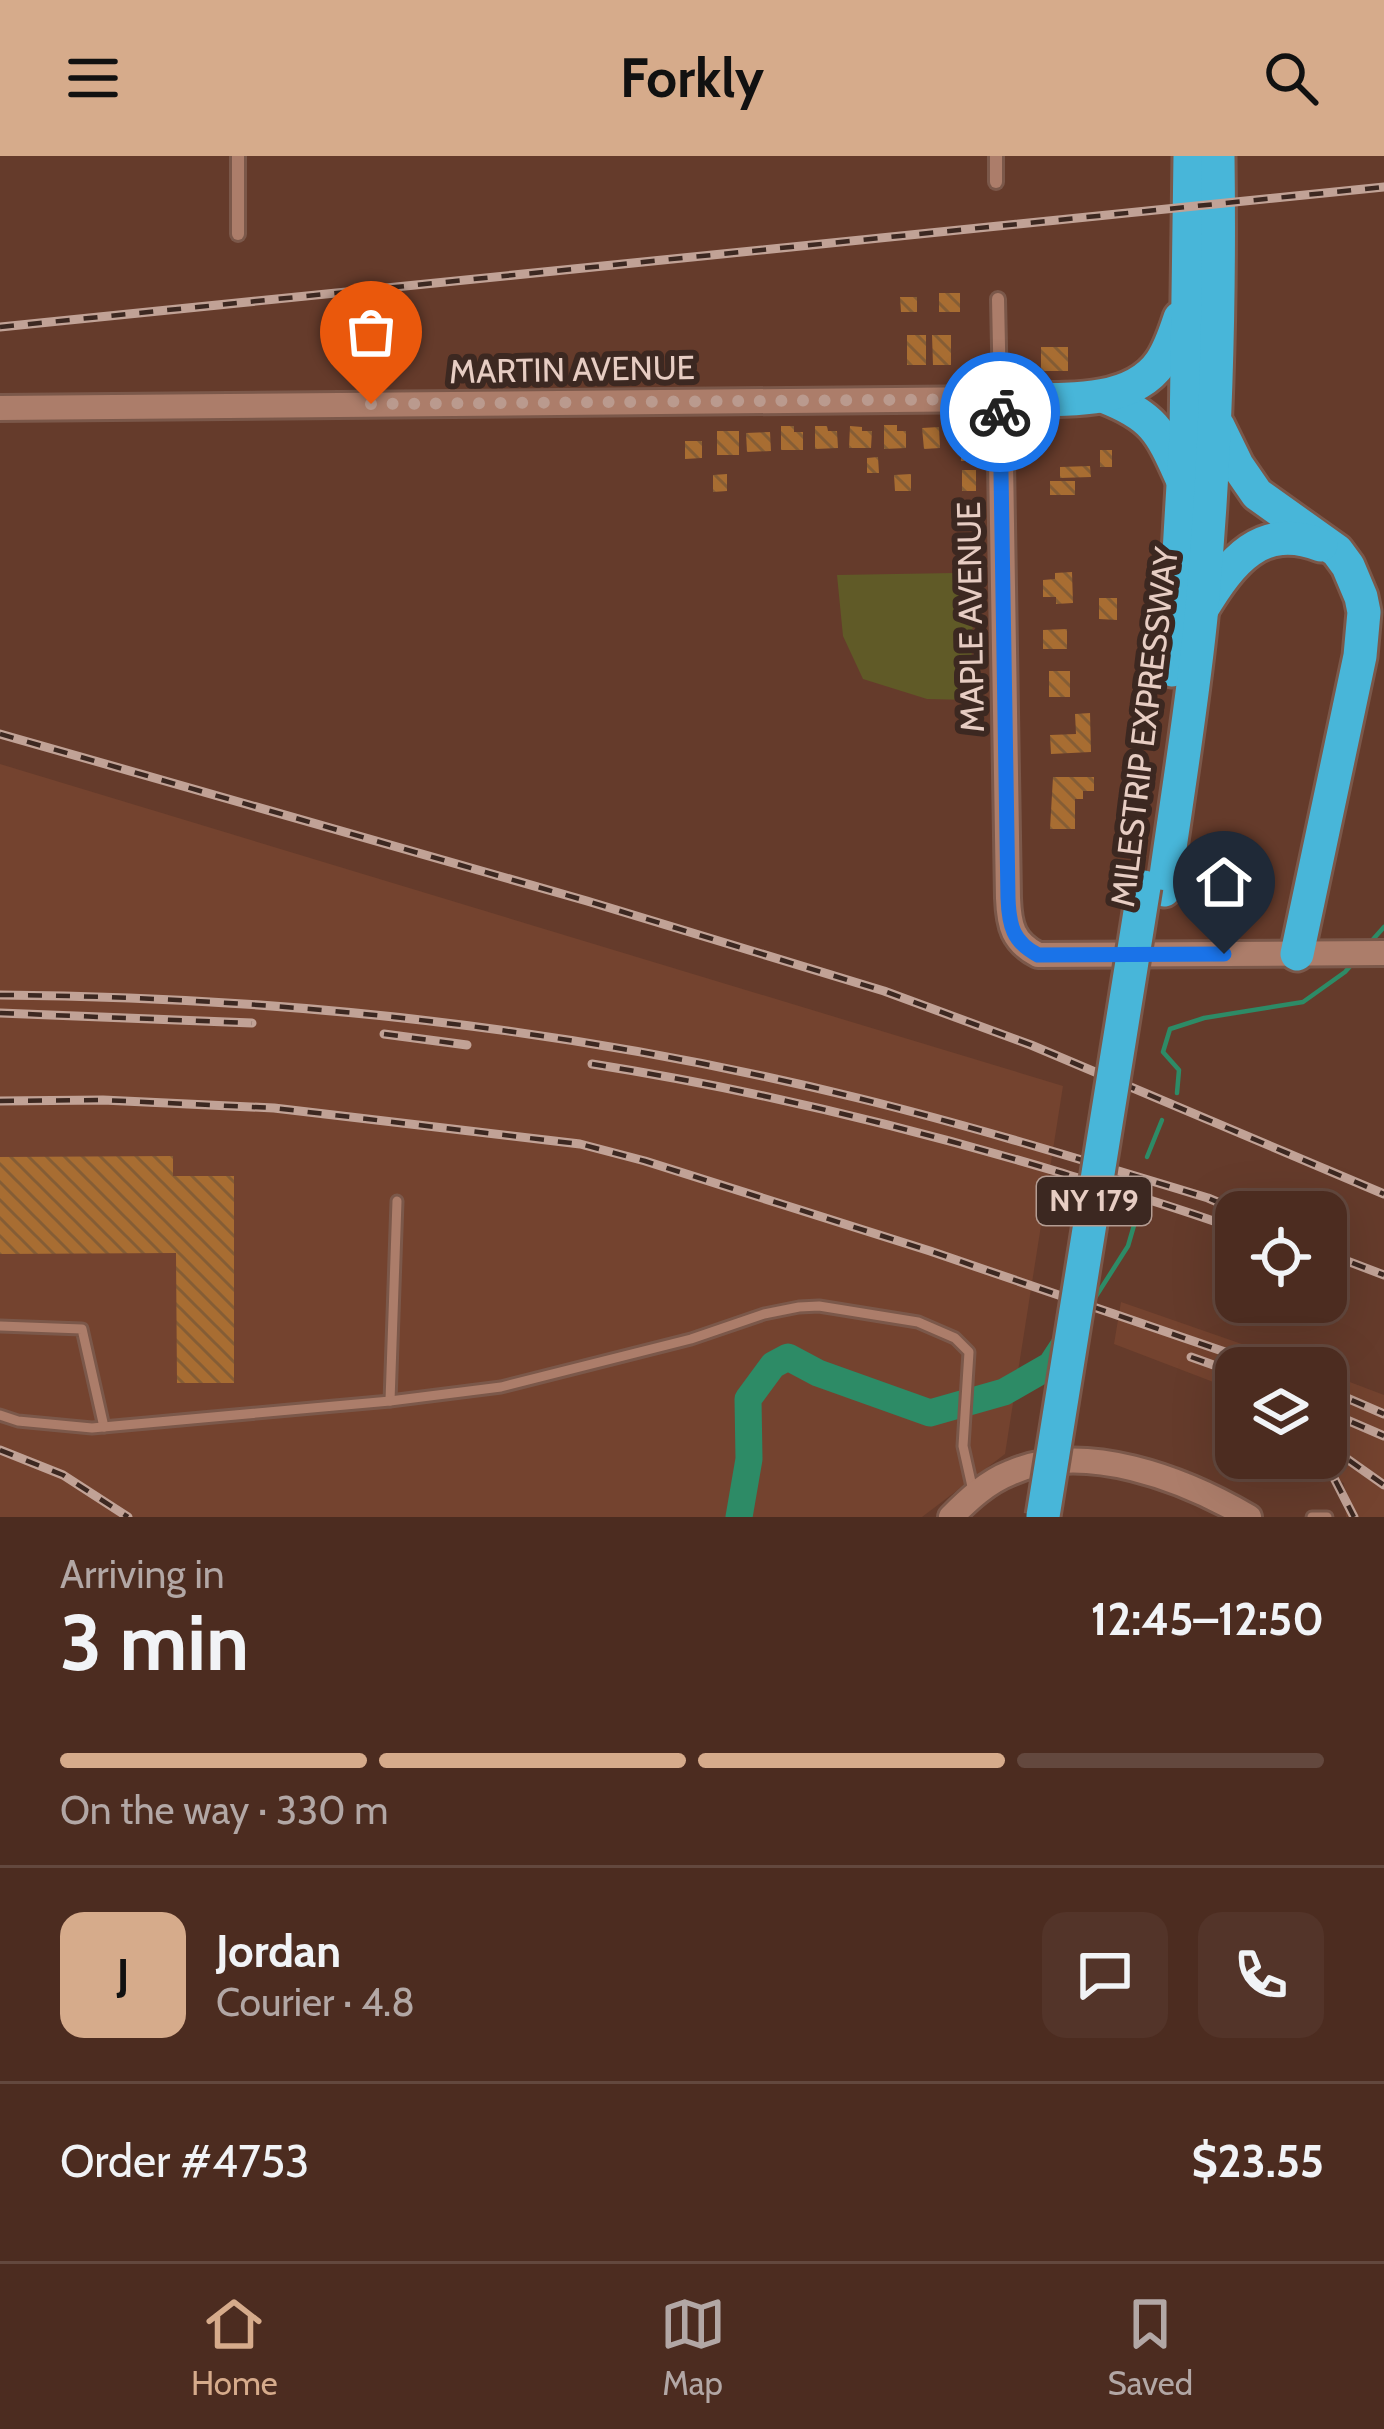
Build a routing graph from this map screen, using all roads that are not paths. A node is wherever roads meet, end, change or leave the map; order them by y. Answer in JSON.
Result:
{"nodes":[{"id":1,"x":238,"y":156,"type":"edge"},
{"id":2,"x":996,"y":156,"type":"edge"},
{"id":3,"x":1190,"y":156,"type":"edge"},
{"id":4,"x":1218,"y":156,"type":"edge"},
{"id":5,"x":996,"y":182,"type":"dead end"},
{"id":6,"x":238,"y":234,"type":"dead end"},
{"id":7,"x":1190,"y":278,"type":"junction"},
{"id":8,"x":998,"y":299,"type":"dead end"},
{"id":9,"x":1106,"y":397,"type":"junction"},
{"id":10,"x":1000,"y":399,"type":"junction"},
{"id":11,"x":0,"y":408,"type":"edge"},
{"id":12,"x":1215,"y":418,"type":"junction"},
{"id":13,"x":1184,"y":482,"type":"junction"},
{"id":14,"x":1337,"y":551,"type":"junction"},
{"id":15,"x":1202,"y":611,"type":"junction"},
{"id":16,"x":1154,"y":889,"type":"junction"},
{"id":17,"x":1384,"y":953,"type":"edge"},
{"id":18,"x":1297,"y":954,"type":"junction"},
{"id":19,"x":397,"y":1201,"type":"dead end"},
{"id":20,"x":0,"y":1327,"type":"edge"},
{"id":21,"x":390,"y":1401,"type":"junction"},
{"id":22,"x":0,"y":1415,"type":"edge"},
{"id":23,"x":104,"y":1427,"type":"junction"},
{"id":24,"x":974,"y":1495,"type":"junction"},
{"id":25,"x":1043,"y":1516,"type":"edge"},
{"id":26,"x":951,"y":1517,"type":"edge"},
{"id":27,"x":1064,"y":1517,"type":"edge"},
{"id":28,"x":1249,"y":1517,"type":"edge"},
{"id":29,"x":1312,"y":1517,"type":"edge"},
{"id":30,"x":1327,"y":1517,"type":"edge"}],
"edges":[{"from":1,"to":6,"type":"street"},
{"from":2,"to":5,"type":"street"},
{"from":3,"to":7,"type":"highway","name":"MILESTRIP EXPRESSWAY","number":"NY 179"},
{"from":4,"to":12,"type":"highway","name":"MILESTRIP EXPRESSWAY","number":"NY 179"},
{"from":7,"to":9,"type":"highway"},
{"from":7,"to":13,"type":"highway","name":"MILESTRIP EXPRESSWAY","number":"NY 179"},
{"from":8,"to":10,"type":"street","name":"MAPLE AVENUE"},
{"from":9,"to":10,"type":"highway"},
{"from":9,"to":13,"type":"highway"},
{"from":10,"to":11,"type":"street","name":"MARTIN AVENUE"},
{"from":10,"to":18,"type":"street","name":"MAPLE AVENUE"},
{"from":12,"to":14,"type":"highway"},
{"from":12,"to":15,"type":"highway","name":"MILESTRIP EXPRESSWAY","number":"NY 179"},
{"from":13,"to":16,"type":"highway","name":"MILESTRIP EXPRESSWAY","number":"NY 179"},
{"from":14,"to":15,"type":"highway"},
{"from":14,"to":18,"type":"highway"},
{"from":15,"to":16,"type":"highway","name":"MILESTRIP EXPRESSWAY","number":"NY 179"},
{"from":16,"to":25,"type":"highway","name":"MILESTRIP EXPRESSWAY","number":"NY 179","bridge":true},
{"from":16,"to":27,"type":"highway","name":"MILESTRIP EXPRESSWAY","number":"NY 179"},
{"from":17,"to":18,"type":"street"},
{"from":19,"to":21,"type":"lane"},
{"from":20,"to":23,"type":"lane"},
{"from":21,"to":23,"type":"lane"},
{"from":21,"to":24,"type":"lane"},
{"from":22,"to":23,"type":"lane"},
{"from":24,"to":26,"type":"street"},
{"from":24,"to":28,"type":"street"},
{"from":29,"to":30,"type":"lane"}]}
